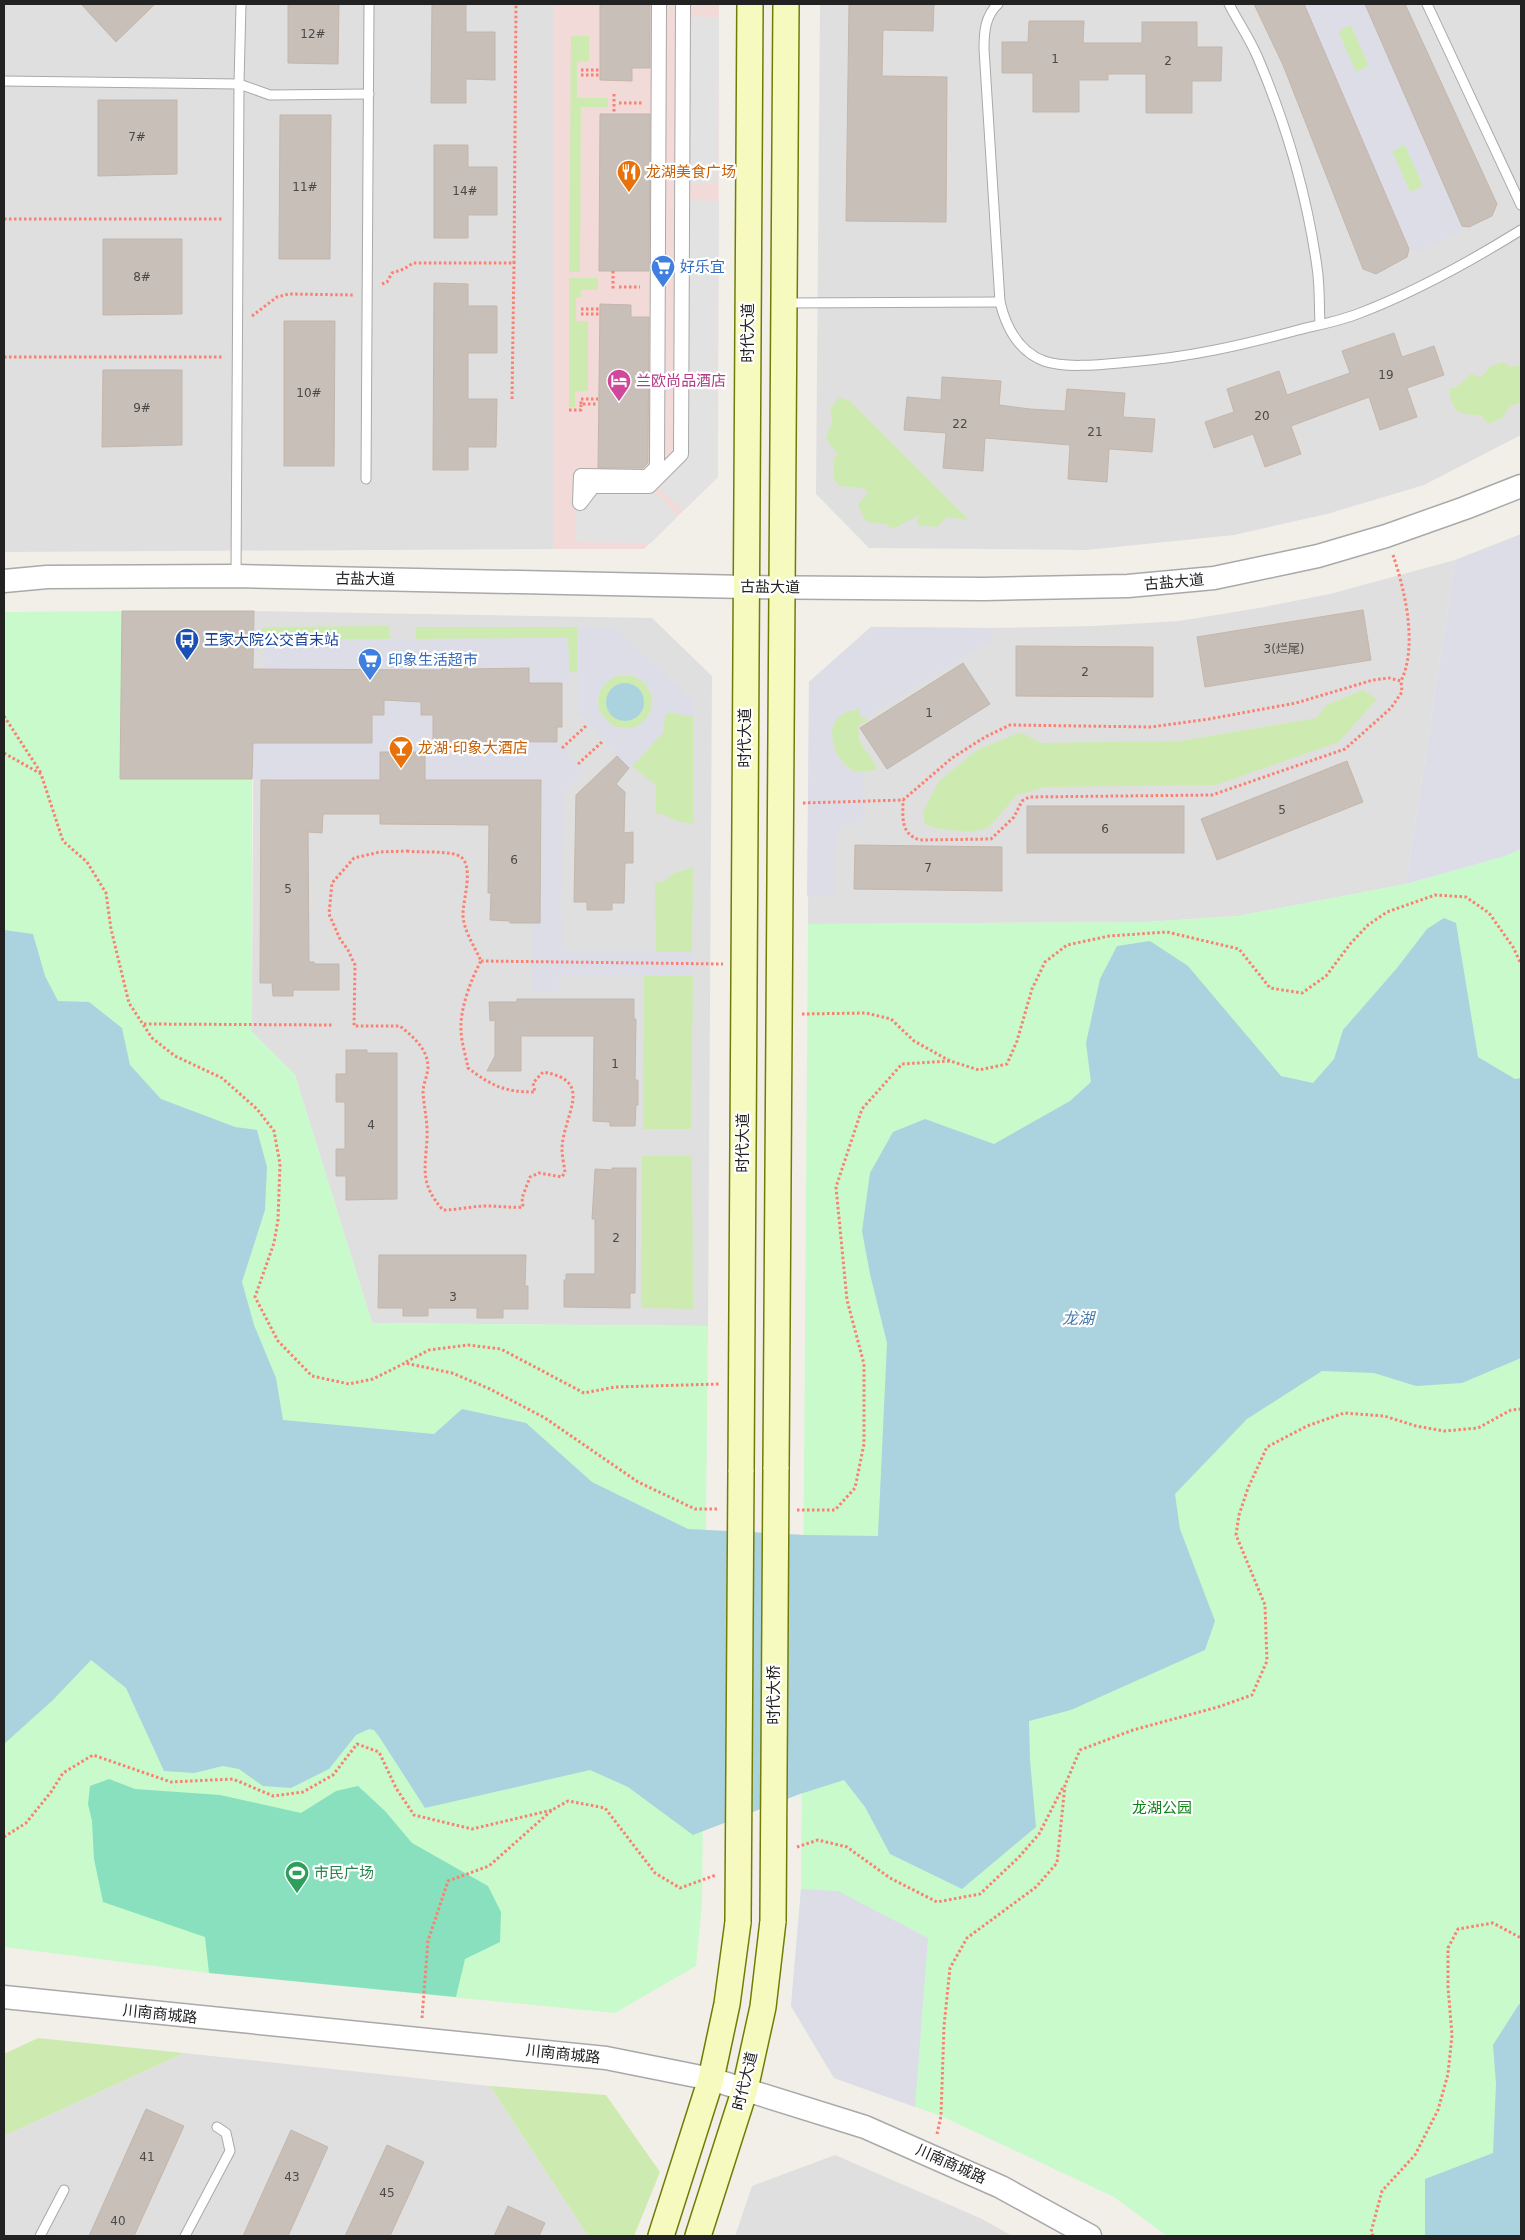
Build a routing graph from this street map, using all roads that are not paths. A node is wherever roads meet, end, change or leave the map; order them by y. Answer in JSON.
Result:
{"nodes":[{"id":1,"x":241,"y":4,"type":"edge"},
{"id":2,"x":369,"y":4,"type":"edge"},
{"id":3,"x":659,"y":4,"type":"edge"},
{"id":4,"x":682,"y":4,"type":"edge"},
{"id":5,"x":750,"y":4,"type":"edge"},
{"id":6,"x":786,"y":4,"type":"edge"},
{"id":7,"x":998,"y":4,"type":"edge"},
{"id":8,"x":1229,"y":4,"type":"edge"},
{"id":9,"x":1427,"y":4,"type":"edge"},
{"id":10,"x":4,"y":81,"type":"edge"},
{"id":11,"x":239,"y":84,"type":"junction"},
{"id":12,"x":368,"y":94,"type":"junction"},
{"id":13,"x":1521,"y":205,"type":"edge"},
{"id":14,"x":1521,"y":230,"type":"edge"},
{"id":15,"x":1000,"y":302,"type":"junction"},
{"id":16,"x":784,"y":303,"type":"junction"},
{"id":17,"x":1320,"y":324,"type":"junction"},
{"id":18,"x":366,"y":479,"type":"dead end"},
{"id":19,"x":1521,"y":486,"type":"edge"},
{"id":20,"x":236,"y":576,"type":"junction"},
{"id":21,"x":4,"y":581,"type":"edge"},
{"id":22,"x":746,"y":587,"type":"junction"},
{"id":23,"x":782,"y":587,"type":"junction"},
{"id":24,"x":773,"y":1921,"type":"joint"},
{"id":25,"x":4,"y":1997,"type":"edge"},
{"id":26,"x":711,"y":2079,"type":"junction"},
{"id":27,"x":745,"y":2089,"type":"junction"},
{"id":28,"x":217,"y":2127,"type":"dead end"},
{"id":29,"x":64,"y":2190,"type":"dead end"},
{"id":30,"x":40,"y":2236,"type":"edge"},
{"id":31,"x":185,"y":2236,"type":"edge"},
{"id":32,"x":661,"y":2236,"type":"edge"},
{"id":33,"x":698,"y":2236,"type":"edge"},
{"id":34,"x":1090,"y":2236,"type":"edge"}],
"edges":[{"from":1,"to":11,"type":"lane"},
{"from":2,"to":12,"type":"lane"},
{"from":3,"to":4,"type":"street"},
{"from":5,"to":22,"type":"main road","name":"时代大道"},
{"from":6,"to":16,"type":"main road"},
{"from":7,"to":15,"type":"lane"},
{"from":8,"to":17,"type":"lane"},
{"from":9,"to":13,"type":"lane"},
{"from":10,"to":11,"type":"lane"},
{"from":11,"to":12,"type":"lane"},
{"from":11,"to":20,"type":"lane"},
{"from":12,"to":18,"type":"lane"},
{"from":14,"to":17,"type":"lane"},
{"from":15,"to":16,"type":"lane"},
{"from":15,"to":17,"type":"lane"},
{"from":16,"to":23,"type":"main road"},
{"from":19,"to":23,"type":"street","name":"古盐大道"},
{"from":20,"to":21,"type":"street","name":"古盐大道"},
{"from":20,"to":22,"type":"street","name":"古盐大道"},
{"from":22,"to":23,"type":"street","name":"古盐大道"},
{"from":22,"to":26,"type":"main road","name":"时代大道","bridge":true},
{"from":23,"to":24,"type":"main road","name":"时代大桥","bridge":true},
{"from":24,"to":27,"type":"main road","name":"时代大道"},
{"from":25,"to":26,"type":"street","name":"川南商城路"},
{"from":26,"to":27,"type":"street","name":"川南商城路"},
{"from":26,"to":32,"type":"main road"},
{"from":27,"to":33,"type":"main road","name":"时代大道"},
{"from":27,"to":34,"type":"street","name":"川南商城路"},
{"from":28,"to":31,"type":"lane"},
{"from":29,"to":30,"type":"lane"}]}
